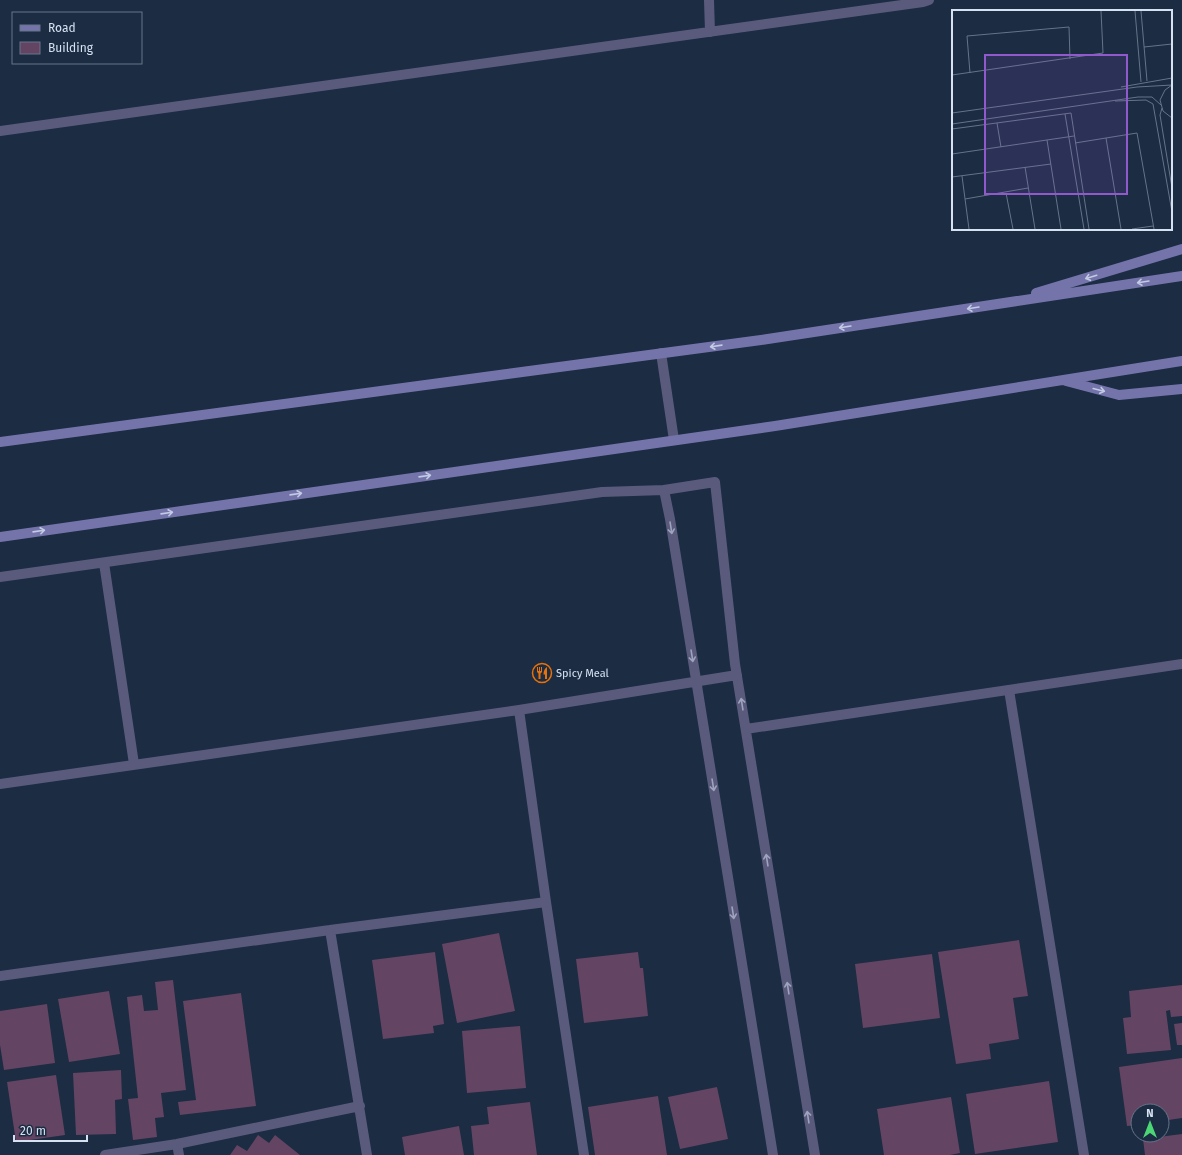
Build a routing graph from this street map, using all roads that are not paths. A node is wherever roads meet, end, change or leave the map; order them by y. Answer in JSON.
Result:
{"nodes":[{"id":1,"x":709,"y":0,"type":"edge"},
{"id":2,"x":929,"y":0,"type":"edge"},
{"id":3,"x":710,"y":32,"type":"junction"},
{"id":4,"x":0,"y":131,"type":"edge"},
{"id":5,"x":1182,"y":250,"type":"edge"},
{"id":6,"x":1182,"y":276,"type":"edge"},
{"id":7,"x":1000,"y":304,"type":"junction"},
{"id":8,"x":661,"y":353,"type":"junction"},
{"id":9,"x":1182,"y":361,"type":"edge"},
{"id":10,"x":1062,"y":380,"type":"junction"},
{"id":11,"x":1182,"y":389,"type":"edge"},
{"id":12,"x":674,"y":440,"type":"junction"},
{"id":13,"x":0,"y":442,"type":"edge"},
{"id":14,"x":664,"y":490,"type":"junction"},
{"id":15,"x":0,"y":537,"type":"edge"},
{"id":16,"x":104,"y":563,"type":"junction"},
{"id":17,"x":0,"y":577,"type":"edge"},
{"id":18,"x":1182,"y":664,"type":"edge"},
{"id":19,"x":737,"y":675,"type":"junction"},
{"id":20,"x":696,"y":681,"type":"junction"},
{"id":21,"x":1009,"y":690,"type":"junction"},
{"id":22,"x":519,"y":710,"type":"junction"},
{"id":23,"x":746,"y":729,"type":"junction"},
{"id":24,"x":134,"y":764,"type":"junction"},
{"id":25,"x":0,"y":784,"type":"edge"},
{"id":26,"x":546,"y":902,"type":"junction"},
{"id":27,"x":330,"y":930,"type":"junction"},
{"id":28,"x":0,"y":976,"type":"edge"},
{"id":29,"x":360,"y":1106,"type":"junction"},
{"id":30,"x":177,"y":1144,"type":"junction"},
{"id":31,"x":105,"y":1155,"type":"edge"},
{"id":32,"x":179,"y":1155,"type":"edge"},
{"id":33,"x":367,"y":1155,"type":"edge"},
{"id":34,"x":584,"y":1155,"type":"edge"},
{"id":35,"x":773,"y":1155,"type":"edge"},
{"id":36,"x":814,"y":1155,"type":"edge"},
{"id":37,"x":1084,"y":1155,"type":"edge"}],
"edges":[{"from":1,"to":3,"type":"street"},
{"from":2,"to":3,"type":"street"},
{"from":3,"to":4,"type":"street"},
{"from":5,"to":7,"type":"main road","one_way":true},
{"from":6,"to":7,"type":"main road","one_way":true},
{"from":7,"to":8,"type":"main road","one_way":true},
{"from":8,"to":12,"type":"street"},
{"from":8,"to":13,"type":"main road"},
{"from":9,"to":10,"type":"main road"},
{"from":10,"to":11,"type":"main road","one_way":true},
{"from":10,"to":12,"type":"main road"},
{"from":15,"to":12,"type":"main road","one_way":true},
{"from":14,"to":16,"type":"street"},
{"from":14,"to":19,"type":"street"},
{"from":14,"to":20,"type":"street","one_way":true},
{"from":16,"to":17,"type":"street"},
{"from":16,"to":24,"type":"street"},
{"from":18,"to":21,"type":"street"},
{"from":19,"to":20,"type":"street"},
{"from":23,"to":19,"type":"street","one_way":true},
{"from":20,"to":22,"type":"street"},
{"from":20,"to":35,"type":"street","one_way":true},
{"from":21,"to":23,"type":"street"},
{"from":21,"to":37,"type":"street"},
{"from":22,"to":24,"type":"street"},
{"from":22,"to":26,"type":"street"},
{"from":36,"to":23,"type":"street","one_way":true},
{"from":24,"to":25,"type":"street"},
{"from":26,"to":27,"type":"street"},
{"from":26,"to":34,"type":"street"},
{"from":27,"to":28,"type":"street"},
{"from":27,"to":29,"type":"street"},
{"from":29,"to":30,"type":"street"},
{"from":29,"to":33,"type":"street"},
{"from":30,"to":31,"type":"street"},
{"from":30,"to":32,"type":"street"}]}
